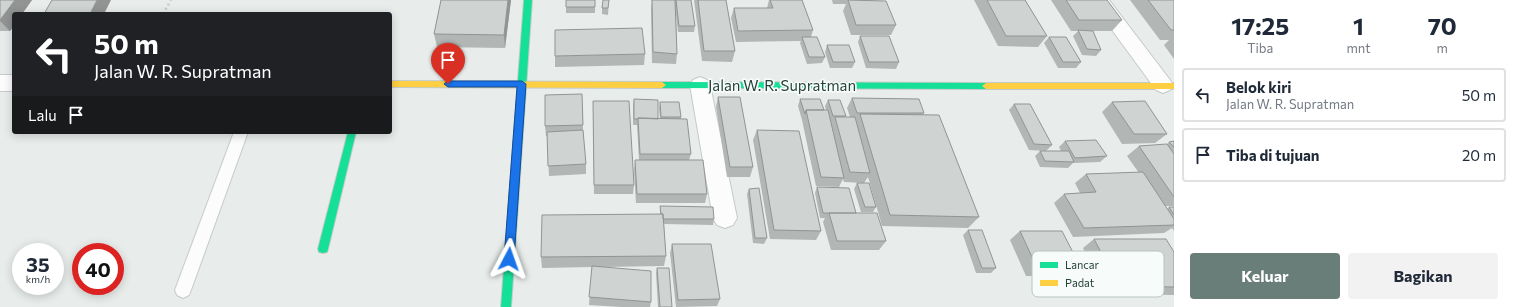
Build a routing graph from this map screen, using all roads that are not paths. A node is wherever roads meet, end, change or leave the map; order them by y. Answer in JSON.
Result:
{"nodes":[{"id":1,"x":528,"y":0,"type":"edge"},
{"id":2,"x":1099,"y":0,"type":"edge"},
{"id":3,"x":0,"y":83,"type":"edge"},
{"id":4,"x":12,"y":83,"type":"edge"},
{"id":5,"x":392,"y":84,"type":"edge"},
{"id":6,"x":522,"y":84,"type":"junction"},
{"id":7,"x":700,"y":85,"type":"junction"},
{"id":8,"x":1168,"y":86,"type":"edge"},
{"id":9,"x":240,"y":134,"type":"edge"},
{"id":10,"x":352,"y":134,"type":"edge"},
{"id":11,"x":726,"y":218,"type":"dead end"},
{"id":12,"x":323,"y":249,"type":"dead end"},
{"id":13,"x":183,"y":290,"type":"dead end"},
{"id":14,"x":506,"y":307,"type":"edge"}],
"edges":[{"from":1,"to":6,"type":"street"},
{"from":2,"to":8,"type":"street"},
{"from":3,"to":4,"type":"street"},
{"from":5,"to":6,"type":"street","name":"Jalan W. R. Supratman"},
{"from":6,"to":7,"type":"street","name":"Jalan W. R. Supratman"},
{"from":6,"to":14,"type":"street"},
{"from":7,"to":8,"type":"street","name":"Jalan W. R. Supratman"},
{"from":7,"to":11,"type":"street"},
{"from":9,"to":13,"type":"lane"},
{"from":10,"to":12,"type":"street"}]}
